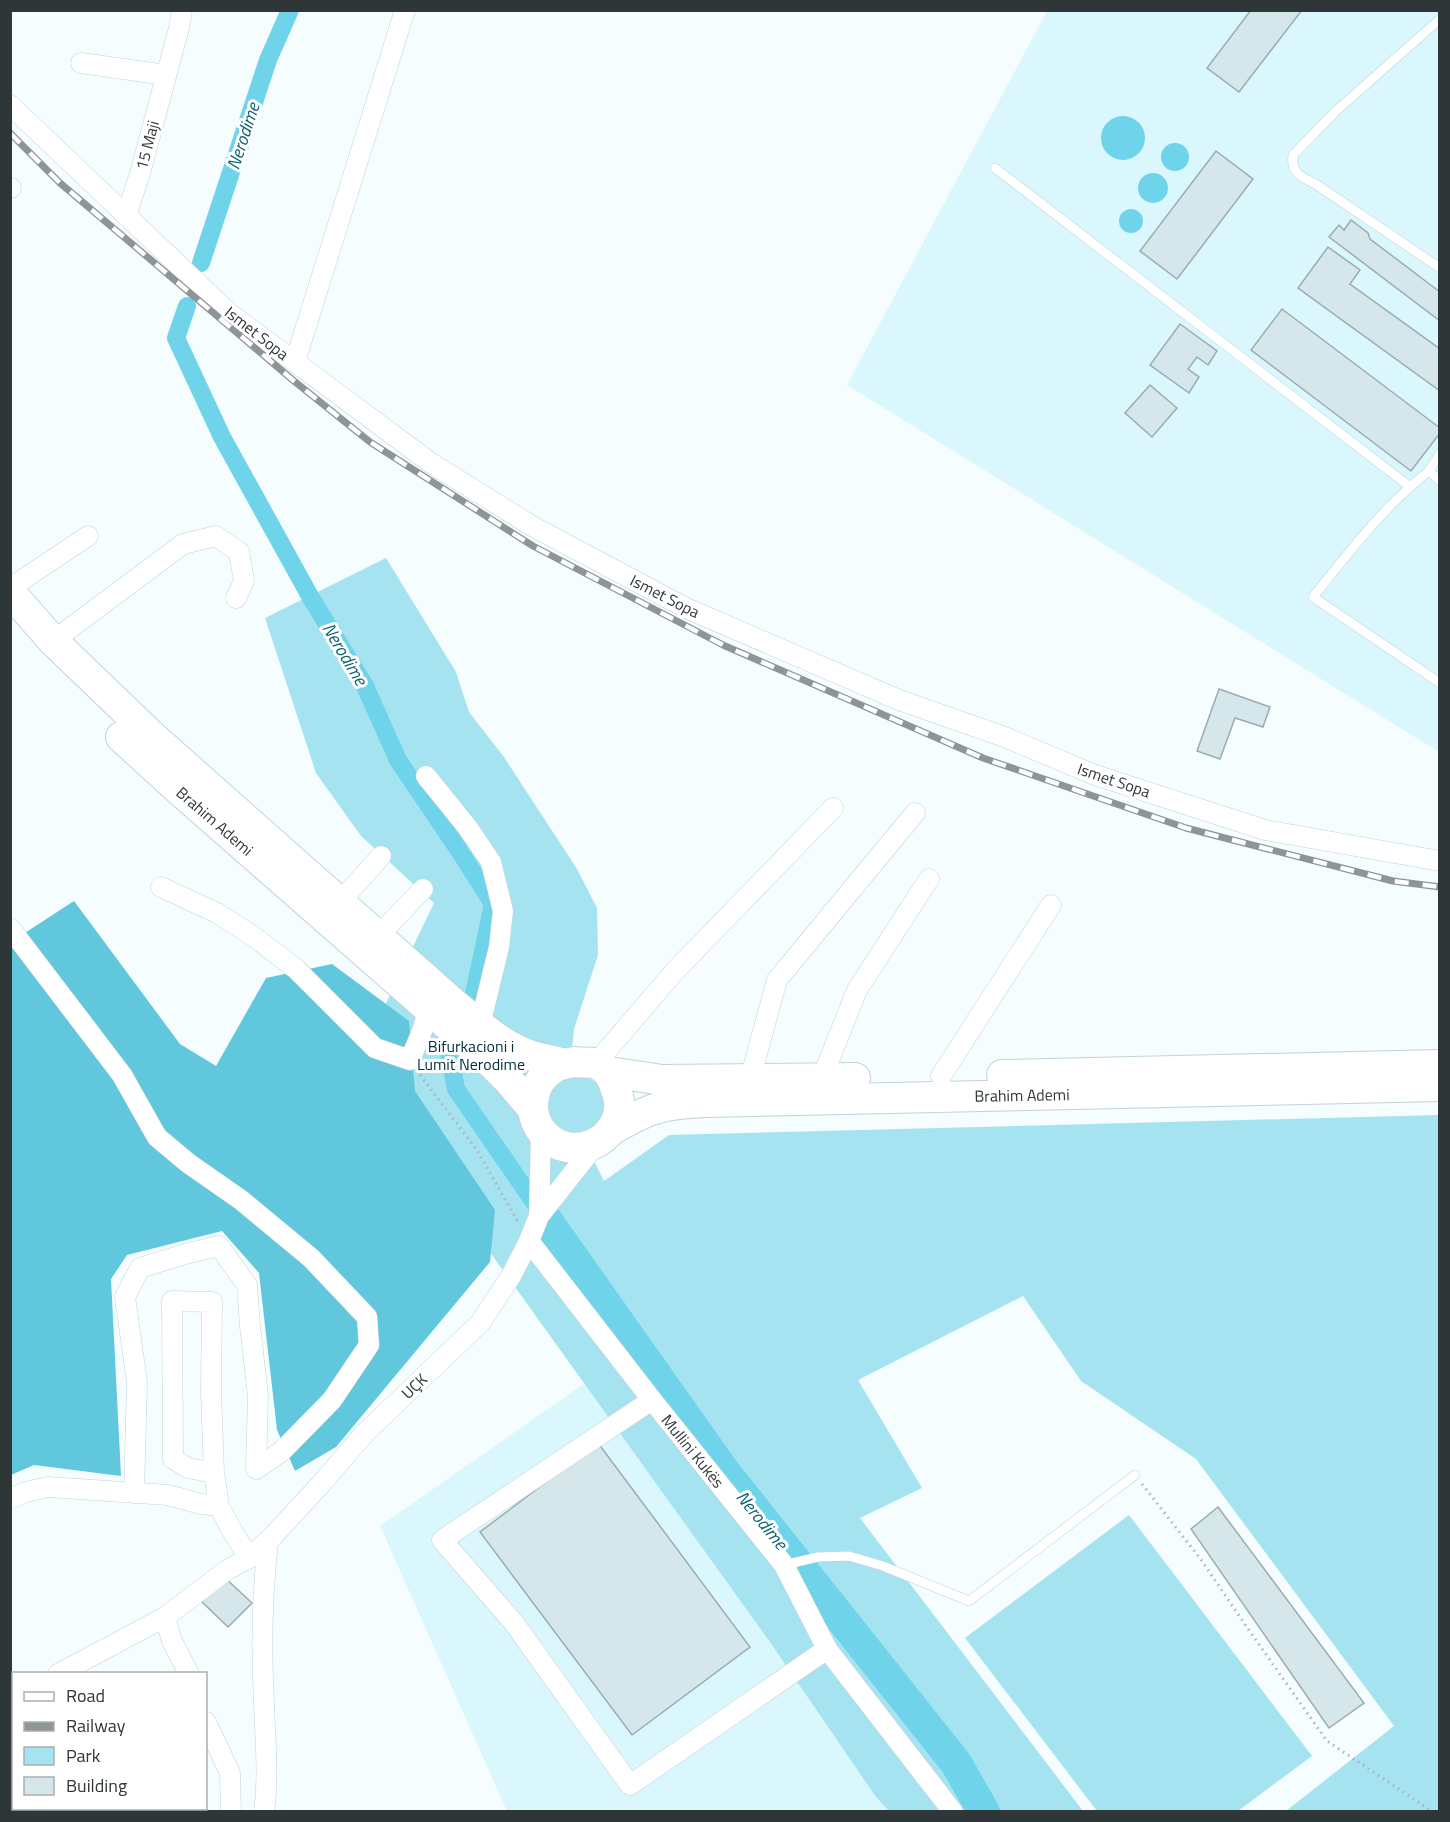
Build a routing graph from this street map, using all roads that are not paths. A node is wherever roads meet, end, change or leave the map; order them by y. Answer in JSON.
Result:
{"nodes":[{"id":1,"x":182,"y":10,"type":"edge"},
{"id":2,"x":405,"y":10,"type":"edge"},
{"id":3,"x":1440,"y":19,"type":"edge"},
{"id":4,"x":81,"y":63,"type":"dead end"},
{"id":5,"x":166,"y":75,"type":"junction"},
{"id":6,"x":10,"y":105,"type":"edge"},
{"id":7,"x":995,"y":168,"type":"dead end"},
{"id":8,"x":126,"y":214,"type":"junction"},
{"id":9,"x":1440,"y":268,"type":"edge"},
{"id":10,"x":295,"y":362,"type":"junction"},
{"id":11,"x":1440,"y":454,"type":"edge"},
{"id":12,"x":1429,"y":471,"type":"junction"},
{"id":13,"x":1440,"y":481,"type":"edge"},
{"id":14,"x":1409,"y":486,"type":"junction"},
{"id":15,"x":88,"y":536,"type":"dead end"},
{"id":16,"x":10,"y":588,"type":"edge"},
{"id":17,"x":10,"y":592,"type":"edge"},
{"id":18,"x":236,"y":598,"type":"dead end"},
{"id":19,"x":10,"y":624,"type":"edge"},
{"id":20,"x":52,"y":641,"type":"junction"},
{"id":21,"x":1440,"y":683,"type":"edge"},
{"id":22,"x":426,"y":776,"type":"dead end"},
{"id":23,"x":833,"y":808,"type":"dead end"},
{"id":24,"x":915,"y":813,"type":"dead end"},
{"id":25,"x":381,"y":856,"type":"dead end"},
{"id":26,"x":1440,"y":861,"type":"edge"},
{"id":27,"x":929,"y":879,"type":"dead end"},
{"id":28,"x":161,"y":887,"type":"dead end"},
{"id":29,"x":423,"y":889,"type":"dead end"},
{"id":30,"x":340,"y":902,"type":"junction"},
{"id":31,"x":1051,"y":904,"type":"dead end"},
{"id":32,"x":10,"y":928,"type":"edge"},
{"id":33,"x":378,"y":936,"type":"junction"},
{"id":34,"x":429,"y":1010,"type":"junction"},
{"id":35,"x":480,"y":1025,"type":"junction"},
{"id":36,"x":564,"y":1064,"type":"junction"},
{"id":37,"x":1440,"y":1065,"type":"edge"},
{"id":38,"x":602,"y":1068,"type":"junction"},
{"id":39,"x":941,"y":1076,"type":"junction"},
{"id":40,"x":822,"y":1078,"type":"junction"},
{"id":41,"x":750,"y":1079,"type":"junction"},
{"id":42,"x":1440,"y":1086,"type":"edge"},
{"id":43,"x":537,"y":1120,"type":"junction"},
{"id":44,"x":603,"y":1138,"type":"junction"},
{"id":45,"x":539,"y":1216,"type":"junction"},
{"id":46,"x":529,"y":1241,"type":"junction"},
{"id":47,"x":652,"y":1400,"type":"junction"},
{"id":48,"x":214,"y":1473,"type":"junction"},
{"id":49,"x":1135,"y":1475,"type":"road end"},
{"id":50,"x":134,"y":1492,"type":"junction"},
{"id":51,"x":10,"y":1499,"type":"edge"},
{"id":52,"x":219,"y":1506,"type":"junction"},
{"id":53,"x":268,"y":1542,"type":"junction"},
{"id":54,"x":249,"y":1558,"type":"junction"},
{"id":55,"x":784,"y":1565,"type":"junction"},
{"id":56,"x":165,"y":1617,"type":"junction"},
{"id":57,"x":827,"y":1649,"type":"junction"},
{"id":58,"x":62,"y":1672,"type":"edge"},
{"id":59,"x":188,"y":1672,"type":"edge"},
{"id":60,"x":207,"y":1724,"type":"edge"},
{"id":61,"x":231,"y":1812,"type":"edge"},
{"id":62,"x":264,"y":1812,"type":"edge"},
{"id":63,"x":953,"y":1812,"type":"edge"}],
"edges":[{"from":1,"to":5,"type":"street","name":"15 Maji"},
{"from":2,"to":10,"type":"street"},
{"from":3,"to":9,"type":"lane"},
{"from":4,"to":5,"type":"street"},
{"from":5,"to":8,"type":"street","name":"15 Maji"},
{"from":6,"to":8,"type":"street","name":"Ismet Sopa"},
{"from":7,"to":14,"type":"lane"},
{"from":8,"to":10,"type":"street","name":"Ismet Sopa"},
{"from":10,"to":26,"type":"street","name":"Ismet Sopa"},
{"from":11,"to":12,"type":"lane"},
{"from":12,"to":13,"type":"lane"},
{"from":12,"to":14,"type":"lane"},
{"from":14,"to":21,"type":"lane"},
{"from":15,"to":16,"type":"street"},
{"from":17,"to":20,"type":"main road","name":"Brahim Ademi"},
{"from":18,"to":20,"type":"street"},
{"from":19,"to":34,"type":"main road","name":"Brahim Ademi"},
{"from":20,"to":30,"type":"main road","name":"Brahim Ademi"},
{"from":22,"to":35,"type":"street"},
{"from":23,"to":38,"type":"street"},
{"from":24,"to":41,"type":"street"},
{"from":25,"to":30,"type":"street"},
{"from":27,"to":40,"type":"street"},
{"from":28,"to":34,"type":"street"},
{"from":29,"to":33,"type":"street"},
{"from":30,"to":33,"type":"main road","name":"Brahim Ademi"},
{"from":31,"to":39,"type":"street"},
{"from":32,"to":50,"type":"street"},
{"from":33,"to":35,"type":"main road","name":"Brahim Ademi"},
{"from":34,"to":43,"type":"main road","name":"Brahim Ademi"},
{"from":35,"to":36,"type":"main road","name":"Brahim Ademi"},
{"from":36,"to":38,"type":"main road","name":"Brahim Ademi"},
{"from":36,"to":43,"type":"main road"},
{"from":37,"to":39,"type":"main road","name":"Brahim Ademi"},
{"from":38,"to":41,"type":"main road","name":"Brahim Ademi"},
{"from":38,"to":44,"type":"main road"},
{"from":39,"to":40,"type":"main road","name":"Brahim Ademi"},
{"from":40,"to":41,"type":"main road","name":"Brahim Ademi"},
{"from":42,"to":44,"type":"main road","name":"Brahim Ademi"},
{"from":43,"to":44,"type":"main road","name":"Brahim Ademi"},
{"from":43,"to":45,"type":"street","name":"UÇK"},
{"from":44,"to":45,"type":"street","name":"UÇK"},
{"from":45,"to":46,"type":"street","name":"UÇK"},
{"from":46,"to":47,"type":"street","name":"Mullini Kukës"},
{"from":46,"to":53,"type":"street","name":"UÇK"},
{"from":47,"to":55,"type":"street","name":"Mullini Kukës"},
{"from":47,"to":57,"type":"street"},
{"from":48,"to":48,"type":"street"},
{"from":48,"to":52,"type":"street"},
{"from":49,"to":55,"type":"lane"},
{"from":50,"to":51,"type":"street"},
{"from":50,"to":52,"type":"street"},
{"from":52,"to":54,"type":"street"},
{"from":53,"to":54,"type":"street","name":"UÇK"},
{"from":53,"to":62,"type":"street"},
{"from":54,"to":56,"type":"street","name":"UÇK"},
{"from":55,"to":57,"type":"street","name":"Mullini Kukës"},
{"from":56,"to":58,"type":"street","name":"UÇK"},
{"from":56,"to":59,"type":"street"},
{"from":57,"to":63,"type":"street","name":"Mullini Kukës"},
{"from":60,"to":61,"type":"street"}]}
